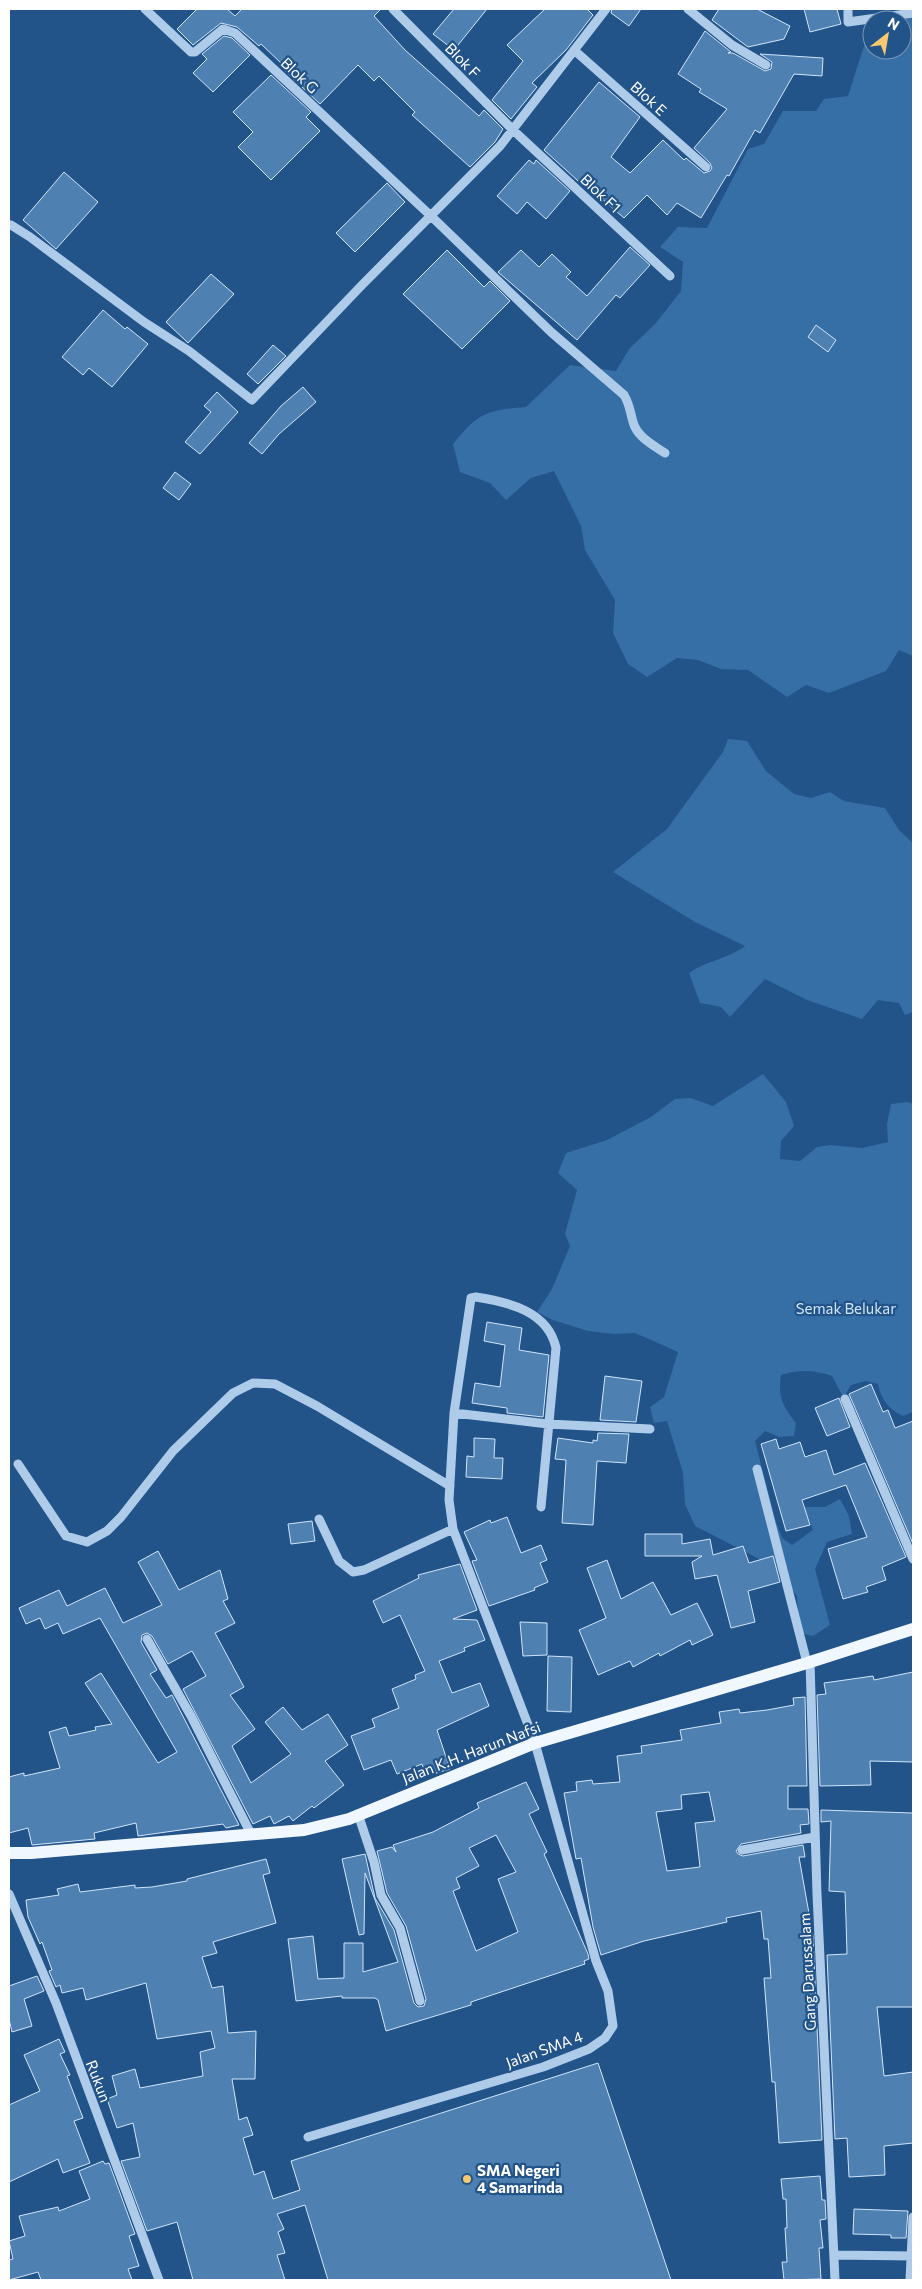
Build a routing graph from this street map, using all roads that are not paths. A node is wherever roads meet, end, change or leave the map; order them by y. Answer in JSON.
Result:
{"nodes":[{"id":1,"x":145,"y":9,"type":"edge"},
{"id":2,"x":393,"y":9,"type":"edge"},
{"id":3,"x":604,"y":9,"type":"edge"},
{"id":4,"x":688,"y":9,"type":"edge"},
{"id":5,"x":848,"y":9,"type":"edge"},
{"id":6,"x":913,"y":13,"type":"edge"},
{"id":7,"x":574,"y":50,"type":"junction"},
{"id":8,"x":766,"y":65,"type":"dead end"},
{"id":9,"x":513,"y":130,"type":"junction"},
{"id":10,"x":706,"y":167,"type":"dead end"},
{"id":11,"x":431,"y":216,"type":"junction"},
{"id":12,"x":11,"y":225,"type":"dead end"},
{"id":13,"x":670,"y":276,"type":"dead end"},
{"id":14,"x":665,"y":453,"type":"dead end"},
{"id":15,"x":845,"y":1399,"type":"dead end"},
{"id":16,"x":454,"y":1413,"type":"junction"},
{"id":17,"x":548,"y":1424,"type":"junction"},
{"id":18,"x":650,"y":1429,"type":"dead end"},
{"id":19,"x":18,"y":1464,"type":"dead end"},
{"id":20,"x":757,"y":1469,"type":"dead end"},
{"id":21,"x":450,"y":1486,"type":"junction"},
{"id":22,"x":542,"y":1507,"type":"dead end"},
{"id":23,"x":319,"y":1519,"type":"dead end"},
{"id":24,"x":453,"y":1530,"type":"junction"},
{"id":25,"x":913,"y":1559,"type":"edge"},
{"id":26,"x":913,"y":1628,"type":"edge"},
{"id":27,"x":147,"y":1639,"type":"dead end"},
{"id":28,"x":808,"y":1663,"type":"junction"},
{"id":29,"x":535,"y":1743,"type":"junction"},
{"id":30,"x":354,"y":1816,"type":"junction"},
{"id":31,"x":251,"y":1834,"type":"junction"},
{"id":32,"x":816,"y":1837,"type":"junction"},
{"id":33,"x":742,"y":1850,"type":"dead end"},
{"id":34,"x":9,"y":1852,"type":"edge"},
{"id":35,"x":31,"y":1853,"type":"junction"},
{"id":36,"x":9,"y":1859,"type":"edge"},
{"id":37,"x":9,"y":1894,"type":"edge"},
{"id":38,"x":420,"y":2001,"type":"dead end"},
{"id":39,"x":308,"y":2137,"type":"dead end"},
{"id":40,"x":913,"y":2217,"type":"edge"},
{"id":41,"x":834,"y":2255,"type":"junction"},
{"id":42,"x":912,"y":2256,"type":"edge"},
{"id":43,"x":159,"y":2280,"type":"edge"},
{"id":44,"x":835,"y":2280,"type":"edge"},
{"id":45,"x":910,"y":2280,"type":"edge"}],
"edges":[{"from":1,"to":11,"type":"street","name":"Blok G"},
{"from":2,"to":9,"type":"street","name":"Blok F"},
{"from":3,"to":7,"type":"street"},
{"from":4,"to":8,"type":"street"},
{"from":5,"to":6,"type":"street"},
{"from":7,"to":9,"type":"street"},
{"from":7,"to":10,"type":"street","name":"Blok E"},
{"from":9,"to":11,"type":"street"},
{"from":9,"to":13,"type":"street","name":"Blok F1"},
{"from":11,"to":12,"type":"street"},
{"from":11,"to":14,"type":"street"},
{"from":15,"to":25,"type":"street"},
{"from":16,"to":17,"type":"street"},
{"from":16,"to":17,"type":"street"},
{"from":16,"to":21,"type":"street"},
{"from":17,"to":18,"type":"street"},
{"from":17,"to":22,"type":"street"},
{"from":19,"to":21,"type":"street"},
{"from":20,"to":28,"type":"street","name":"Gang Darussalam"},
{"from":21,"to":24,"type":"street"},
{"from":23,"to":24,"type":"street"},
{"from":24,"to":29,"type":"street"},
{"from":26,"to":28,"type":"main road","name":"Jalan K.H. Harun Nafsi"},
{"from":27,"to":31,"type":"street"},
{"from":28,"to":29,"type":"main road","name":"Jalan K.H. Harun Nafsi"},
{"from":28,"to":32,"type":"street","name":"Gang Darussalam"},
{"from":29,"to":30,"type":"main road","name":"Jalan K.H. Harun Nafsi"},
{"from":29,"to":39,"type":"street","name":"Jalan SMA 4"},
{"from":30,"to":31,"type":"main road","name":"Jalan K.H. Harun Nafsi"},
{"from":30,"to":38,"type":"street"},
{"from":31,"to":35,"type":"main road","name":"Jalan K.H. Harun Nafsi"},
{"from":32,"to":33,"type":"street"},
{"from":32,"to":41,"type":"street","name":"Gang Darussalam"},
{"from":34,"to":35,"type":"main road","name":"Jalan K.H. Harun Nafsi"},
{"from":35,"to":36,"type":"main road","name":"Jalan K.H. Harun Nafsi"},
{"from":37,"to":43,"type":"street","name":"Rukun"},
{"from":40,"to":42,"type":"street"},
{"from":41,"to":42,"type":"street"},
{"from":41,"to":44,"type":"street","name":"Gang Darussalam"},
{"from":42,"to":45,"type":"street"}]}
